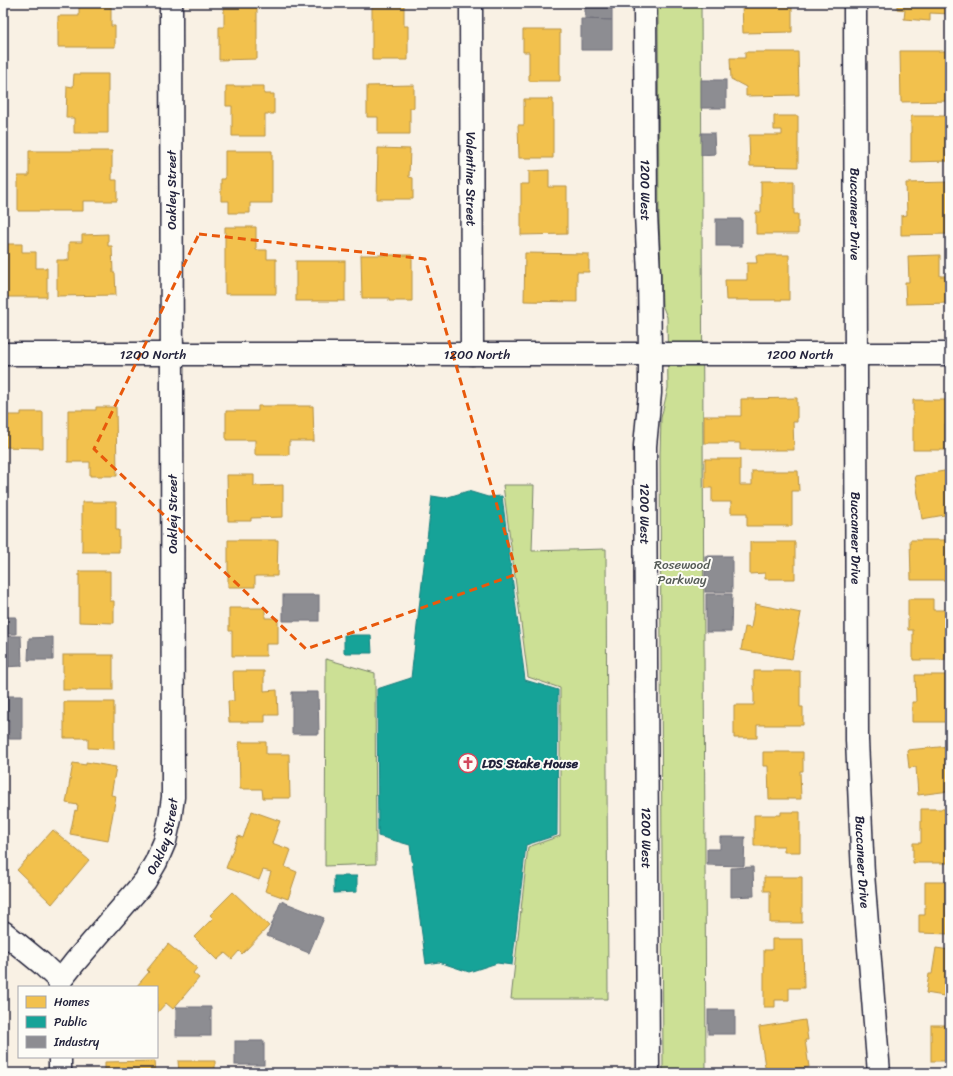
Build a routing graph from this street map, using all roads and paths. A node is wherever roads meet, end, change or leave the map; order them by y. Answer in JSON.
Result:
{"nodes":[{"id":1,"x":171,"y":3,"type":"edge"},
{"id":2,"x":471,"y":3,"type":"edge"},
{"id":3,"x":645,"y":3,"type":"edge"},
{"id":4,"x":855,"y":3,"type":"edge"},
{"id":5,"x":3,"y":354,"type":"edge"},
{"id":6,"x":172,"y":354,"type":"junction"},
{"id":7,"x":472,"y":354,"type":"junction"},
{"id":8,"x":650,"y":354,"type":"junction"},
{"id":9,"x":856,"y":354,"type":"junction"},
{"id":10,"x":950,"y":354,"type":"edge"},
{"id":11,"x":3,"y":932,"type":"edge"},
{"id":12,"x":60,"y":984,"type":"edge"},
{"id":13,"x":60,"y":1058,"type":"edge"},
{"id":14,"x":60,"y":1073,"type":"edge"},
{"id":15,"x":648,"y":1073,"type":"edge"},
{"id":16,"x":879,"y":1073,"type":"edge"}],
"edges":[{"from":1,"to":6,"type":"street","name":"Oakley Street"},
{"from":2,"to":7,"type":"street","name":"Valentine Street"},
{"from":3,"to":8,"type":"street","name":"1200 West"},
{"from":4,"to":9,"type":"street","name":"Buccaneer Drive"},
{"from":5,"to":6,"type":"street","name":"1200 North"},
{"from":6,"to":7,"type":"street","name":"1200 North"},
{"from":6,"to":12,"type":"street","name":"Oakley Street"},
{"from":7,"to":8,"type":"street","name":"1200 North"},
{"from":8,"to":9,"type":"street","name":"1200 North"},
{"from":8,"to":15,"type":"street","name":"1200 West"},
{"from":9,"to":10,"type":"street","name":"1200 North"},
{"from":9,"to":16,"type":"street","name":"Buccaneer Drive"},
{"from":11,"to":12,"type":"street"},
{"from":13,"to":14,"type":"street"}]}
